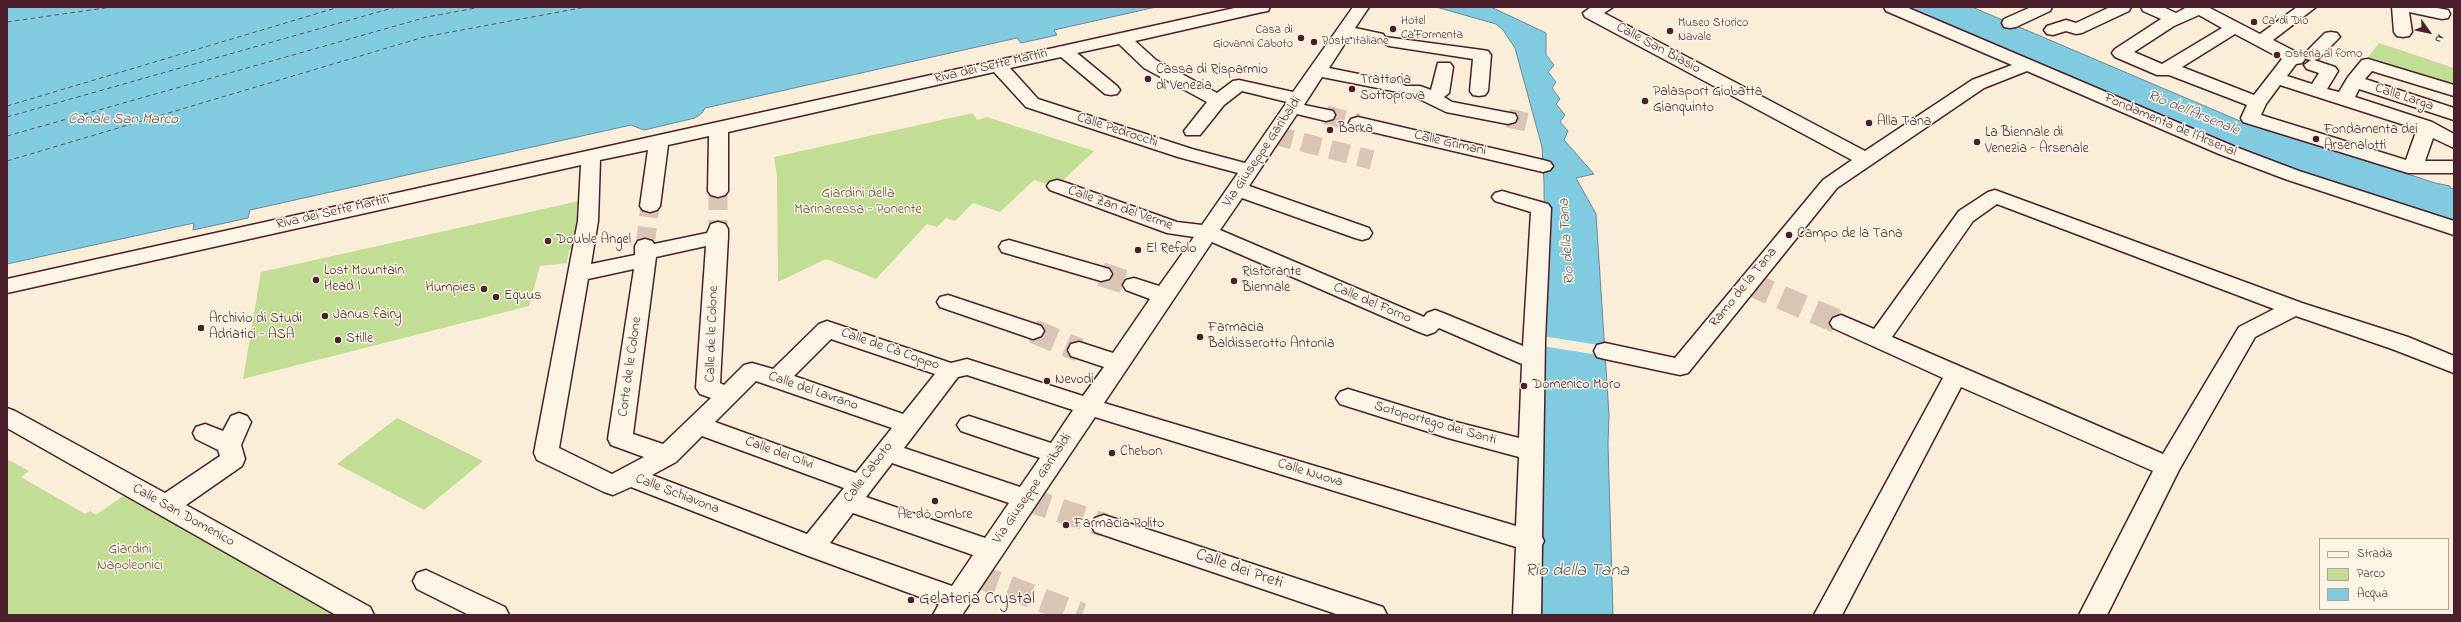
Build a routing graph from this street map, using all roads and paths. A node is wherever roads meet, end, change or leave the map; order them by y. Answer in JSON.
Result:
{"nodes":[{"id":1,"x":1262,"y":7,"type":"edge"},
{"id":2,"x":1361,"y":7,"type":"edge"},
{"id":3,"x":1605,"y":7,"type":"edge"},
{"id":4,"x":1892,"y":7,"type":"edge"},
{"id":5,"x":2044,"y":7,"type":"edge"},
{"id":6,"x":2123,"y":7,"type":"edge"},
{"id":7,"x":2150,"y":7,"type":"edge"},
{"id":8,"x":2308,"y":7,"type":"edge"},
{"id":9,"x":2400,"y":7,"type":"edge"},
{"id":10,"x":2406,"y":7,"type":"edge"},
{"id":11,"x":2197,"y":8,"type":"edge"},
{"id":12,"x":2447,"y":15,"type":"edge"},
{"id":13,"x":2175,"y":19,"type":"junction"},
{"id":14,"x":2010,"y":23,"type":"dead end"},
{"id":15,"x":2234,"y":28,"type":"junction"},
{"id":16,"x":2053,"y":30,"type":"dead end"},
{"id":17,"x":1344,"y":31,"type":"junction"},
{"id":18,"x":2403,"y":32,"type":"dead end"},
{"id":19,"x":2331,"y":37,"type":"dead end"},
{"id":20,"x":1122,"y":38,"type":"junction"},
{"id":21,"x":2261,"y":41,"type":"junction"},
{"id":22,"x":1064,"y":51,"type":"junction"},
{"id":23,"x":2303,"y":59,"type":"junction"},
{"id":24,"x":998,"y":66,"type":"junction"},
{"id":25,"x":2025,"y":66,"type":"junction"},
{"id":26,"x":1444,"y":67,"type":"dead end"},
{"id":27,"x":2168,"y":68,"type":"junction"},
{"id":28,"x":1318,"y":71,"type":"junction"},
{"id":29,"x":2276,"y":78,"type":"junction"},
{"id":30,"x":2354,"y":81,"type":"junction"},
{"id":31,"x":1111,"y":90,"type":"dead end"},
{"id":32,"x":1479,"y":91,"type":"dead end"},
{"id":33,"x":2454,"y":91,"type":"edge"},
{"id":34,"x":2316,"y":92,"type":"junction"},
{"id":35,"x":1440,"y":93,"type":"dead end"},
{"id":36,"x":1218,"y":101,"type":"junction"},
{"id":37,"x":2344,"y":102,"type":"junction"},
{"id":38,"x":1296,"y":104,"type":"junction"},
{"id":39,"x":2256,"y":104,"type":"junction"},
{"id":40,"x":2454,"y":114,"type":"edge"},
{"id":41,"x":1326,"y":115,"type":"tunnel mouth"},
{"id":42,"x":1508,"y":118,"type":"tunnel mouth"},
{"id":43,"x":1358,"y":123,"type":"tunnel mouth"},
{"id":44,"x":2427,"y":127,"type":"junction"},
{"id":45,"x":719,"y":128,"type":"junction"},
{"id":46,"x":1193,"y":130,"type":"dead end"},
{"id":47,"x":658,"y":141,"type":"junction"},
{"id":48,"x":2454,"y":142,"type":"edge"},
{"id":49,"x":591,"y":156,"type":"junction"},
{"id":50,"x":1865,"y":159,"type":"junction"},
{"id":51,"x":1543,"y":166,"type":"dead end"},
{"id":52,"x":2410,"y":167,"type":"junction"},
{"id":53,"x":2454,"y":167,"type":"edge"},
{"id":54,"x":1250,"y":170,"type":"junction"},
{"id":55,"x":1057,"y":186,"type":"dead end"},
{"id":56,"x":1237,"y":189,"type":"junction"},
{"id":57,"x":718,"y":191,"type":"tunnel mouth"},
{"id":58,"x":1510,"y":199,"type":"dead end"},
{"id":59,"x":650,"y":206,"type":"tunnel mouth"},
{"id":60,"x":2454,"y":228,"type":"edge"},
{"id":61,"x":1208,"y":232,"type":"junction"},
{"id":62,"x":1362,"y":233,"type":"dead end"},
{"id":63,"x":1009,"y":247,"type":"dead end"},
{"id":64,"x":646,"y":253,"type":"junction"},
{"id":65,"x":1096,"y":268,"type":"tunnel mouth"},
{"id":66,"x":579,"y":274,"type":"junction"},
{"id":67,"x":7,"y":286,"type":"edge"},
{"id":68,"x":1134,"y":286,"type":"tunnel mouth"},
{"id":69,"x":1164,"y":296,"type":"junction"},
{"id":70,"x":948,"y":302,"type":"dead end"},
{"id":71,"x":2294,"y":308,"type":"junction"},
{"id":72,"x":1841,"y":323,"type":"tunnel mouth"},
{"id":73,"x":1033,"y":331,"type":"tunnel mouth"},
{"id":74,"x":1878,"y":340,"type":"junction"},
{"id":75,"x":1079,"y":350,"type":"tunnel mouth"},
{"id":76,"x":1605,"y":351,"type":"dead end"},
{"id":77,"x":1534,"y":360,"type":"junction"},
{"id":78,"x":1118,"y":363,"type":"junction"},
{"id":79,"x":2454,"y":365,"type":"edge"},
{"id":80,"x":950,"y":371,"type":"junction"},
{"id":81,"x":1956,"y":375,"type":"junction"},
{"id":82,"x":777,"y":379,"type":"junction"},
{"id":83,"x":728,"y":395,"type":"junction"},
{"id":84,"x":1348,"y":398,"type":"dead end"},
{"id":85,"x":1088,"y":407,"type":"junction"},
{"id":86,"x":7,"y":417,"type":"edge"},
{"id":87,"x":238,"y":422,"type":"dead end"},
{"id":88,"x":907,"y":424,"type":"junction"},
{"id":89,"x":698,"y":425,"type":"junction"},
{"id":90,"x":969,"y":425,"type":"dead end"},
{"id":91,"x":206,"y":434,"type":"dead end"},
{"id":92,"x":229,"y":445,"type":"junction"},
{"id":93,"x":1528,"y":450,"type":"junction"},
{"id":94,"x":886,"y":451,"type":"junction"},
{"id":95,"x":1057,"y":454,"type":"junction"},
{"id":96,"x":667,"y":455,"type":"junction"},
{"id":97,"x":2168,"y":467,"type":"junction"},
{"id":98,"x":629,"y":476,"type":"junction"},
{"id":99,"x":854,"y":492,"type":"junction"},
{"id":100,"x":1026,"y":500,"type":"junction"},
{"id":101,"x":166,"y":506,"type":"junction"},
{"id":102,"x":1104,"y":524,"type":"tunnel mouth"},
{"id":103,"x":1531,"y":541,"type":"junction"},
{"id":104,"x":812,"y":547,"type":"junction"},
{"id":105,"x":991,"y":551,"type":"junction"},
{"id":106,"x":426,"y":581,"type":"dead end"},
{"id":107,"x":952,"y":607,"type":"edge"},
{"id":108,"x":360,"y":615,"type":"edge"},
{"id":109,"x":495,"y":615,"type":"edge"},
{"id":110,"x":1373,"y":615,"type":"edge"},
{"id":111,"x":1527,"y":615,"type":"edge"},
{"id":112,"x":1828,"y":615,"type":"edge"},
{"id":113,"x":2092,"y":615,"type":"edge"}],
"edges":[{"from":1,"to":20,"type":"street","name":"Riva dei Sette Martiri"},
{"from":2,"to":17,"type":"street","name":"Via Giuseppe Garibaldi"},
{"from":3,"to":50,"type":"street","name":"Calle San Biasio"},
{"from":4,"to":25,"type":"street","name":"Fondamenta de l'Arsenal"},
{"from":5,"to":14,"type":"street"},
{"from":6,"to":16,"type":"street"},
{"from":7,"to":13,"type":"street"},
{"from":8,"to":21,"type":"street"},
{"from":9,"to":18,"type":"street"},
{"from":10,"to":12,"type":"street"},
{"from":11,"to":13,"type":"street"},
{"from":11,"to":15,"type":"street"},
{"from":13,"to":27,"type":"street"},
{"from":15,"to":21,"type":"street"},
{"from":15,"to":27,"type":"street"},
{"from":17,"to":28,"type":"street","name":"Via Giuseppe Garibaldi"},
{"from":17,"to":32,"type":"street"},
{"from":19,"to":23,"type":"street"},
{"from":20,"to":22,"type":"street","name":"Riva dei Sette Martiri"},
{"from":20,"to":36,"type":"street"},
{"from":21,"to":23,"type":"street"},
{"from":22,"to":24,"type":"street","name":"Riva dei Sette Martiri"},
{"from":22,"to":31,"type":"street"},
{"from":23,"to":29,"type":"street"},
{"from":23,"to":34,"type":"street"},
{"from":24,"to":45,"type":"street","name":"Riva dei Sette Martiri"},
{"from":24,"to":54,"type":"street","name":"Calle Pedrocchi"},
{"from":25,"to":50,"type":"street"},
{"from":25,"to":60,"type":"street","name":"Fondamenta de l'Arsenal"},
{"from":26,"to":35,"type":"street"},
{"from":27,"to":39,"type":"street"},
{"from":28,"to":38,"type":"street","name":"Via Giuseppe Garibaldi"},
{"from":28,"to":42,"type":"street"},
{"from":29,"to":34,"type":"street"},
{"from":29,"to":39,"type":"street"},
{"from":30,"to":33,"type":"street"},
{"from":30,"to":37,"type":"street"},
{"from":30,"to":40,"type":"street","name":"Calle Larga"},
{"from":34,"to":37,"type":"street"},
{"from":36,"to":38,"type":"street"},
{"from":36,"to":46,"type":"street"},
{"from":37,"to":44,"type":"street"},
{"from":38,"to":41,"type":"street"},
{"from":38,"to":54,"type":"street","name":"Via Giuseppe Garibaldi"},
{"from":39,"to":52,"type":"street"},
{"from":43,"to":51,"type":"street","name":"Calle Grimani"},
{"from":44,"to":48,"type":"street"},
{"from":44,"to":52,"type":"street"},
{"from":45,"to":47,"type":"street","name":"Riva dei Sette Martiri"},
{"from":45,"to":57,"type":"street"},
{"from":47,"to":49,"type":"street","name":"Riva dei Sette Martiri"},
{"from":47,"to":59,"type":"street"},
{"from":49,"to":66,"type":"street","name":"Calle Schiavona"},
{"from":49,"to":67,"type":"street","name":"Riva dei Sette Martiri"},
{"from":50,"to":76,"type":"street","name":"Ramo de la Tana"},
{"from":52,"to":53,"type":"street"},
{"from":54,"to":56,"type":"street","name":"Via Giuseppe Garibaldi"},
{"from":55,"to":61,"type":"street","name":"Calle Zan del Verme"},
{"from":56,"to":61,"type":"street","name":"Via Giuseppe Garibaldi"},
{"from":56,"to":62,"type":"street"},
{"from":58,"to":77,"type":"street"},
{"from":61,"to":69,"type":"street","name":"Via Giuseppe Garibaldi"},
{"from":61,"to":77,"type":"street","name":"Calle del Forno"},
{"from":63,"to":65,"type":"street"},
{"from":64,"to":66,"type":"street"},
{"from":64,"to":83,"type":"street","name":"Calle de le Colone"},
{"from":64,"to":96,"type":"street","name":"Corte de le Colone"},
{"from":66,"to":98,"type":"street","name":"Calle Schiavona"},
{"from":68,"to":69,"type":"street"},
{"from":69,"to":78,"type":"street","name":"Via Giuseppe Garibaldi"},
{"from":70,"to":73,"type":"street"},
{"from":71,"to":74,"type":"street"},
{"from":71,"to":79,"type":"street"},
{"from":71,"to":97,"type":"street"},
{"from":72,"to":74,"type":"street"},
{"from":74,"to":81,"type":"street"},
{"from":75,"to":78,"type":"street"},
{"from":77,"to":93,"type":"street"},
{"from":78,"to":85,"type":"street","name":"Via Giuseppe Garibaldi"},
{"from":80,"to":82,"type":"street","name":"Calle de Cà Coppo"},
{"from":80,"to":85,"type":"street","name":"Calle de Cà Coppo"},
{"from":80,"to":88,"type":"street","name":"Calle Caboto"},
{"from":81,"to":97,"type":"street"},
{"from":81,"to":112,"type":"street"},
{"from":82,"to":83,"type":"street","name":"Calle del Lavrano"},
{"from":82,"to":88,"type":"street","name":"Calle del Lavrano"},
{"from":83,"to":89,"type":"street","name":"Calle de le Colone"},
{"from":84,"to":93,"type":"street","name":"Sotoportego dei Santi"},
{"from":85,"to":95,"type":"street","name":"Via Giuseppe Garibaldi"},
{"from":85,"to":103,"type":"street","name":"Calle Nuova"},
{"from":86,"to":101,"type":"street","name":"Calle San Domenico"},
{"from":87,"to":92,"type":"street"},
{"from":88,"to":94,"type":"street","name":"Calle Caboto"},
{"from":89,"to":96,"type":"street","name":"Calle de le Colone"},
{"from":89,"to":99,"type":"street","name":"Calle dei Olivi"},
{"from":90,"to":95,"type":"street"},
{"from":91,"to":92,"type":"street"},
{"from":92,"to":101,"type":"street"},
{"from":93,"to":103,"type":"street"},
{"from":94,"to":99,"type":"street","name":"Calle Caboto"},
{"from":94,"to":100,"type":"street"},
{"from":95,"to":100,"type":"street","name":"Via Giuseppe Garibaldi"},
{"from":96,"to":98,"type":"street","name":"Calle de le Colone"},
{"from":97,"to":113,"type":"street"},
{"from":98,"to":104,"type":"street","name":"Calle Schiavona"},
{"from":99,"to":104,"type":"street","name":"Calle Caboto"},
{"from":99,"to":105,"type":"street","name":"Calle dei Olivi"},
{"from":100,"to":105,"type":"street","name":"Via Giuseppe Garibaldi"},
{"from":101,"to":108,"type":"street","name":"Calle San Domenico"},
{"from":102,"to":110,"type":"street","name":"Calle dei Preti"},
{"from":103,"to":111,"type":"street"},
{"from":104,"to":107,"type":"street","name":"Calle Schiavona"},
{"from":105,"to":107,"type":"street","name":"Via Giuseppe Garibaldi"},
{"from":106,"to":109,"type":"street"}]}
